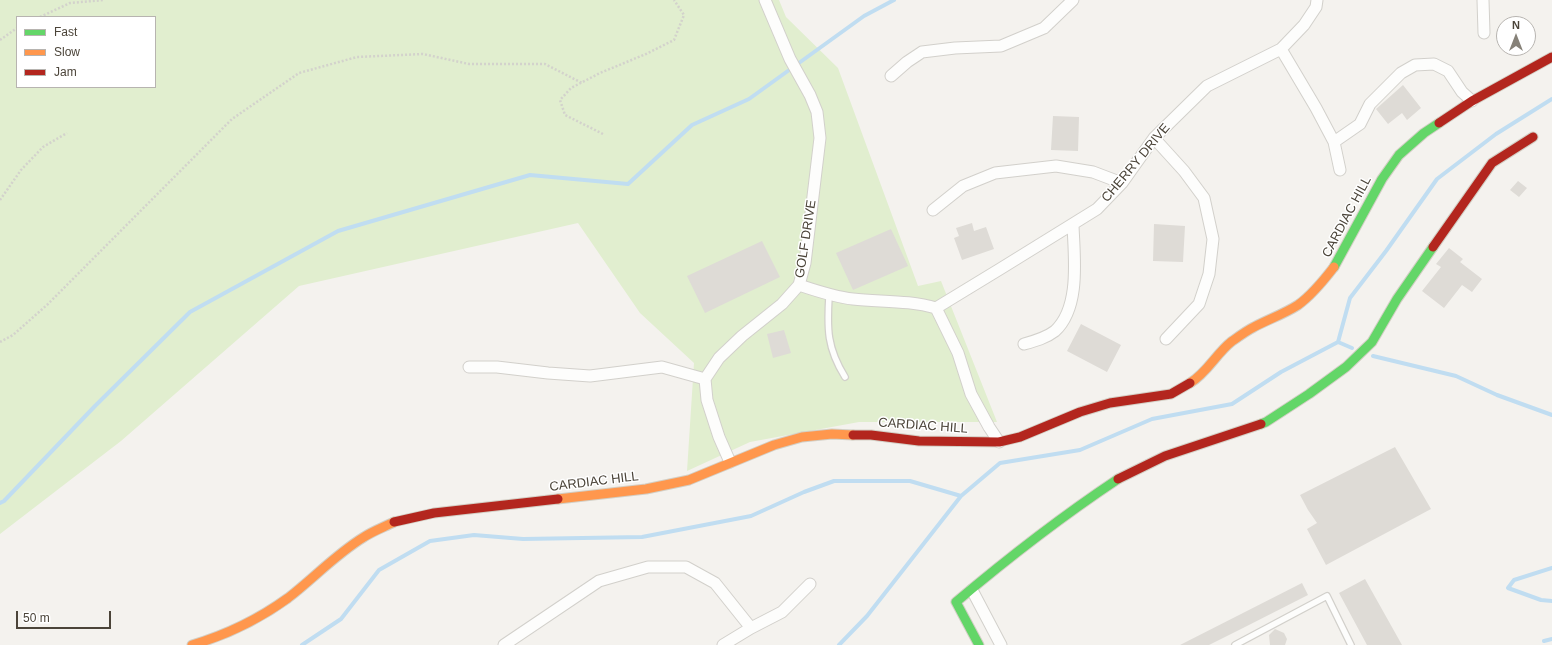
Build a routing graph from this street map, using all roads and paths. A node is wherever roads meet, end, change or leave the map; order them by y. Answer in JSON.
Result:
{"nodes":[{"id":1,"x":104,"y":0,"type":"edge"},
{"id":2,"x":674,"y":0,"type":"edge"},
{"id":3,"x":765,"y":0,"type":"edge"},
{"id":4,"x":1073,"y":0,"type":"edge"},
{"id":5,"x":1317,"y":0,"type":"edge"},
{"id":6,"x":1483,"y":0,"type":"edge"},
{"id":7,"x":42,"y":16,"type":"edge"},
{"id":8,"x":16,"y":29,"type":"edge"},
{"id":9,"x":1484,"y":33,"type":"dead end"},
{"id":10,"x":0,"y":40,"type":"edge"},
{"id":11,"x":1281,"y":49,"type":"junction"},
{"id":12,"x":1552,"y":57,"type":"edge"},
{"id":13,"x":891,"y":76,"type":"dead end"},
{"id":14,"x":582,"y":83,"type":"junction"},
{"id":15,"x":1472,"y":101,"type":"junction"},
{"id":16,"x":67,"y":133,"type":"dead end"},
{"id":17,"x":603,"y":134,"type":"dead end"},
{"id":18,"x":1533,"y":137,"type":"dead end"},
{"id":19,"x":1154,"y":138,"type":"junction"},
{"id":20,"x":1334,"y":142,"type":"junction"},
{"id":21,"x":1340,"y":170,"type":"dead end"},
{"id":22,"x":1122,"y":183,"type":"junction"},
{"id":23,"x":0,"y":200,"type":"edge"},
{"id":24,"x":933,"y":210,"type":"dead end"},
{"id":25,"x":1073,"y":224,"type":"junction"},
{"id":26,"x":799,"y":285,"type":"junction"},
{"id":27,"x":829,"y":296,"type":"junction"},
{"id":28,"x":936,"y":308,"type":"junction"},
{"id":29,"x":1166,"y":339,"type":"dead end"},
{"id":30,"x":0,"y":342,"type":"edge"},
{"id":31,"x":1024,"y":344,"type":"dead end"},
{"id":32,"x":469,"y":367,"type":"dead end"},
{"id":33,"x":846,"y":377,"type":"dead end"},
{"id":34,"x":705,"y":379,"type":"junction"},
{"id":35,"x":999,"y":442,"type":"junction"},
{"id":36,"x":730,"y":462,"type":"junction"},
{"id":37,"x":810,"y":584,"type":"dead end"},
{"id":38,"x":972,"y":590,"type":"junction"},
{"id":39,"x":751,"y":628,"type":"junction"},
{"id":40,"x":192,"y":645,"type":"edge"},
{"id":41,"x":504,"y":645,"type":"edge"},
{"id":42,"x":722,"y":645,"type":"edge"},
{"id":43,"x":979,"y":645,"type":"edge"},
{"id":44,"x":1001,"y":645,"type":"edge"},
{"id":45,"x":1235,"y":645,"type":"edge"},
{"id":46,"x":1351,"y":645,"type":"edge"}],
"edges":[{"from":1,"to":7,"type":"path"},
{"from":2,"to":14,"type":"path"},
{"from":3,"to":26,"type":"street","name":"GOLF DRIVE"},
{"from":4,"to":13,"type":"street"},
{"from":5,"to":11,"type":"street","name":"CHERRY DRIVE"},
{"from":6,"to":9,"type":"street"},
{"from":8,"to":10,"type":"path"},
{"from":11,"to":19,"type":"street","name":"CHERRY DRIVE"},
{"from":11,"to":20,"type":"street"},
{"from":12,"to":15,"type":"main road","name":"CARDIAC HILL"},
{"from":14,"to":17,"type":"path"},
{"from":14,"to":30,"type":"path"},
{"from":15,"to":20,"type":"street"},
{"from":15,"to":35,"type":"main road","name":"CARDIAC HILL"},
{"from":16,"to":23,"type":"path"},
{"from":18,"to":38,"type":"main road"},
{"from":19,"to":22,"type":"street","name":"CHERRY DRIVE"},
{"from":19,"to":29,"type":"street"},
{"from":20,"to":21,"type":"street"},
{"from":22,"to":24,"type":"street"},
{"from":22,"to":25,"type":"street","name":"CHERRY DRIVE"},
{"from":25,"to":28,"type":"street","name":"CHERRY DRIVE"},
{"from":25,"to":31,"type":"street"},
{"from":26,"to":27,"type":"street"},
{"from":26,"to":34,"type":"street","name":"GOLF DRIVE"},
{"from":27,"to":28,"type":"street"},
{"from":27,"to":33,"type":"lane"},
{"from":28,"to":35,"type":"street"},
{"from":32,"to":34,"type":"street"},
{"from":34,"to":36,"type":"street"},
{"from":35,"to":36,"type":"main road","name":"CARDIAC HILL"},
{"from":36,"to":40,"type":"main road","name":"CARDIAC HILL"},
{"from":37,"to":39,"type":"street"},
{"from":38,"to":43,"type":"main road"},
{"from":38,"to":44,"type":"street"},
{"from":39,"to":41,"type":"street"},
{"from":39,"to":42,"type":"street"},
{"from":45,"to":46,"type":"lane"}]}
